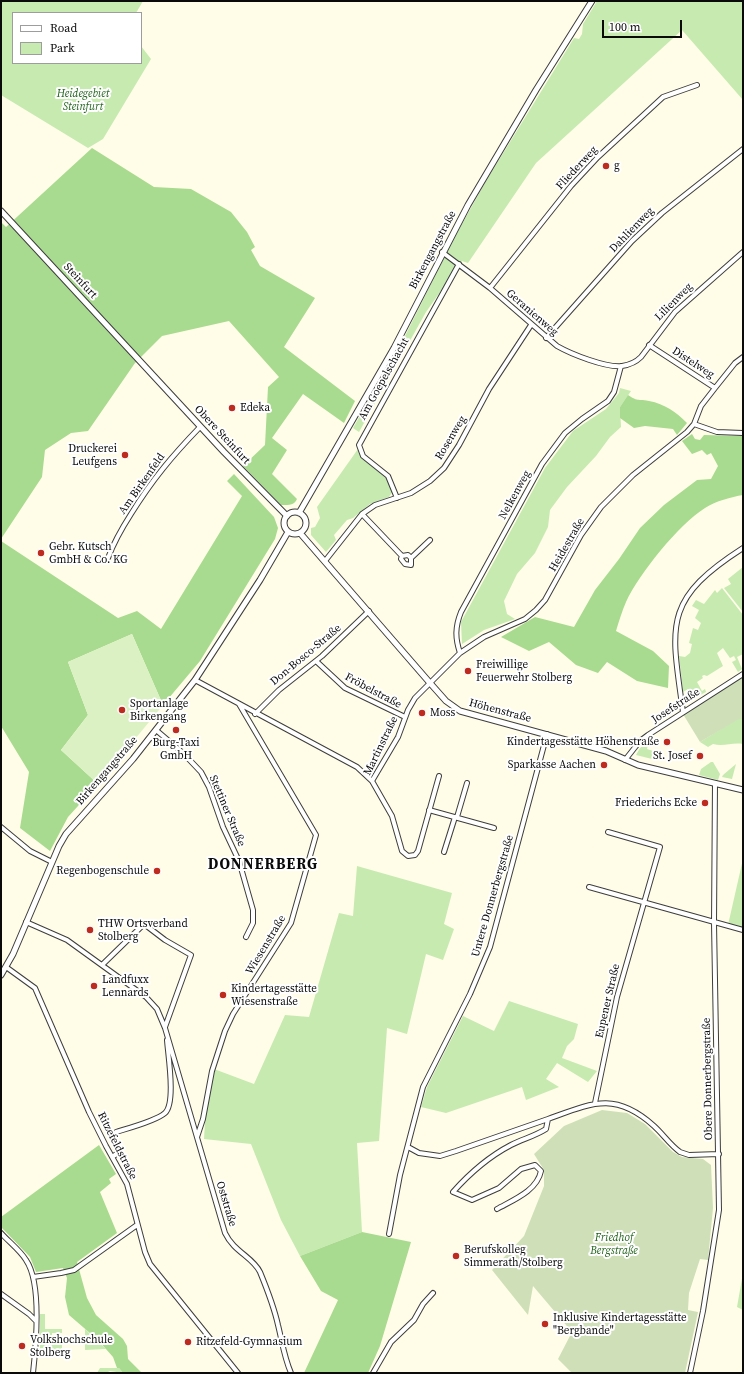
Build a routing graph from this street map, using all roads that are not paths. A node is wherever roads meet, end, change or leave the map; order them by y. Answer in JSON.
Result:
{"nodes":[{"id":1,"x":592,"y":1,"type":"edge"},
{"id":2,"x":697,"y":84,"type":"dead end"},
{"id":3,"x":743,"y":149,"type":"edge"},
{"id":4,"x":1,"y":211,"type":"edge"},
{"id":5,"x":442,"y":252,"type":"junction"},
{"id":6,"x":743,"y":252,"type":"edge"},
{"id":7,"x":459,"y":264,"type":"junction"},
{"id":8,"x":490,"y":288,"type":"junction"},
{"id":9,"x":531,"y":325,"type":"junction"},
{"id":10,"x":546,"y":338,"type":"junction"},
{"id":11,"x":649,"y":345,"type":"junction"},
{"id":12,"x":743,"y":357,"type":"edge"},
{"id":13,"x":144,"y":365,"type":"joint"},
{"id":14,"x":622,"y":366,"type":"junction"},
{"id":15,"x":715,"y":388,"type":"junction"},
{"id":16,"x":706,"y":399,"type":"joint"},
{"id":17,"x":694,"y":424,"type":"junction"},
{"id":18,"x":200,"y":427,"type":"junction"},
{"id":19,"x":743,"y":433,"type":"edge"},
{"id":20,"x":397,"y":498,"type":"junction"},
{"id":21,"x":299,"y":513,"type":"junction"},
{"id":22,"x":362,"y":514,"type":"junction"},
{"id":23,"x":287,"y":516,"type":"junction"},
{"id":24,"x":288,"y":532,"type":"junction"},
{"id":25,"x":300,"y":533,"type":"junction"},
{"id":26,"x":430,"y":540,"type":"dead end"},
{"id":27,"x":743,"y":548,"type":"edge"},
{"id":28,"x":402,"y":556,"type":"junction"},
{"id":29,"x":108,"y":558,"type":"dead end"},
{"id":30,"x":411,"y":558,"type":"junction"},
{"id":31,"x":325,"y":561,"type":"junction"},
{"id":32,"x":370,"y":611,"type":"junction"},
{"id":33,"x":460,"y":654,"type":"junction"},
{"id":34,"x":316,"y":661,"type":"junction"},
{"id":35,"x":743,"y":674,"type":"edge"},
{"id":36,"x":195,"y":680,"type":"junction"},
{"id":37,"x":430,"y":683,"type":"junction"},
{"id":38,"x":239,"y":704,"type":"junction"},
{"id":39,"x":684,"y":712,"type":"junction"},
{"id":40,"x":255,"y":714,"type":"junction"},
{"id":41,"x":406,"y":718,"type":"junction"},
{"id":42,"x":156,"y":730,"type":"junction"},
{"id":43,"x":547,"y":734,"type":"junction"},
{"id":44,"x":625,"y":760,"type":"junction"},
{"id":45,"x":439,"y":776,"type":"dead end"},
{"id":46,"x":372,"y":782,"type":"junction"},
{"id":47,"x":467,"y":783,"type":"dead end"},
{"id":48,"x":715,"y":783,"type":"junction"},
{"id":49,"x":743,"y":790,"type":"edge"},
{"id":50,"x":429,"y":810,"type":"junction"},
{"id":51,"x":456,"y":817,"type":"junction"},
{"id":52,"x":1,"y":827,"type":"edge"},
{"id":53,"x":494,"y":828,"type":"dead end"},
{"id":54,"x":608,"y":832,"type":"dead end"},
{"id":55,"x":444,"y":852,"type":"dead end"},
{"id":56,"x":52,"y":862,"type":"junction"},
{"id":57,"x":589,"y":887,"type":"dead end"},
{"id":58,"x":644,"y":903,"type":"junction"},
{"id":59,"x":26,"y":922,"type":"junction"},
{"id":60,"x":714,"y":923,"type":"junction"},
{"id":61,"x":743,"y":930,"type":"edge"},
{"id":62,"x":246,"y":937,"type":"dead end"},
{"id":63,"x":102,"y":965,"type":"junction"},
{"id":64,"x":6,"y":967,"type":"junction"},
{"id":65,"x":1,"y":975,"type":"edge"},
{"id":66,"x":165,"y":1028,"type":"junction"},
{"id":67,"x":167,"y":1034,"type":"junction"},
{"id":68,"x":596,"y":1103,"type":"junction"},
{"id":69,"x":548,"y":1119,"type":"junction"},
{"id":70,"x":197,"y":1137,"type":"junction"},
{"id":71,"x":408,"y":1147,"type":"junction"},
{"id":72,"x":719,"y":1154,"type":"junction"},
{"id":73,"x":112,"y":1157,"type":"junction"},
{"id":74,"x":497,"y":1209,"type":"dead end"},
{"id":75,"x":138,"y":1225,"type":"junction"},
{"id":76,"x":1,"y":1233,"type":"edge"},
{"id":77,"x":390,"y":1234,"type":"dead end"},
{"id":78,"x":33,"y":1277,"type":"junction"},
{"id":79,"x":433,"y":1293,"type":"dead end"},
{"id":80,"x":1,"y":1294,"type":"edge"},
{"id":81,"x":36,"y":1322,"type":"junction"},
{"id":82,"x":33,"y":1373,"type":"edge"},
{"id":83,"x":238,"y":1373,"type":"edge"},
{"id":84,"x":291,"y":1373,"type":"edge"},
{"id":85,"x":373,"y":1373,"type":"edge"},
{"id":86,"x":690,"y":1373,"type":"edge"}],
"edges":[{"from":1,"to":5,"type":"street","name":"Birkengangstraße"},
{"from":2,"to":8,"type":"street","name":"Fliederweg"},
{"from":3,"to":10,"type":"street","name":"Dahlienweg"},
{"from":4,"to":13,"type":"street","name":"Steinfurt"},
{"from":5,"to":7,"type":"street","name":"Geranienweg"},
{"from":5,"to":21,"type":"street","name":"Birkengangstraße"},
{"from":6,"to":11,"type":"street","name":"Lilienweg"},
{"from":7,"to":8,"type":"street","name":"Geranienweg"},
{"from":7,"to":20,"type":"street","name":"Am Goepelschacht"},
{"from":8,"to":9,"type":"street","name":"Geranienweg"},
{"from":9,"to":10,"type":"street","name":"Geranienweg"},
{"from":9,"to":20,"type":"street","name":"Rosenweg"},
{"from":10,"to":14,"type":"street","name":"Geranienweg"},
{"from":11,"to":14,"type":"street","name":"Lilienweg"},
{"from":11,"to":15,"type":"street","name":"Distelweg"},
{"from":12,"to":15,"type":"street"},
{"from":13,"to":18,"type":"street","name":"Obere Steinfurt"},
{"from":14,"to":33,"type":"street","name":"Nelkenweg"},
{"from":15,"to":16,"type":"street","name":"Distelweg"},
{"from":16,"to":17,"type":"street","name":"Heidestraße"},
{"from":17,"to":19,"type":"street"},
{"from":17,"to":33,"type":"street","name":"Heidestraße"},
{"from":18,"to":23,"type":"street","name":"Obere Steinfurt"},
{"from":18,"to":29,"type":"street","name":"Am Birkenfeld"},
{"from":20,"to":22,"type":"street","name":"Rosenweg"},
{"from":21,"to":23,"type":"street"},
{"from":21,"to":25,"type":"street"},
{"from":22,"to":28,"type":"street"},
{"from":22,"to":31,"type":"street","name":"Rosenweg"},
{"from":23,"to":24,"type":"street"},
{"from":24,"to":25,"type":"street"},
{"from":24,"to":36,"type":"street","name":"Birkengangstraße"},
{"from":25,"to":31,"type":"street","name":"Höhenstraße"},
{"from":26,"to":30,"type":"street"},
{"from":27,"to":39,"type":"street"},
{"from":28,"to":30,"type":"street"},
{"from":28,"to":30,"type":"street"},
{"from":31,"to":32,"type":"street","name":"Höhenstraße"},
{"from":32,"to":34,"type":"street","name":"Don-Bosco-Straße"},
{"from":32,"to":37,"type":"street","name":"Höhenstraße"},
{"from":33,"to":37,"type":"street","name":"Heidestraße"},
{"from":34,"to":40,"type":"street","name":"Don-Bosco-Straße"},
{"from":34,"to":41,"type":"street","name":"Fröbelstraße"},
{"from":35,"to":39,"type":"street","name":"Josefstraße"},
{"from":36,"to":38,"type":"street"},
{"from":36,"to":42,"type":"street","name":"Birkengangstraße"},
{"from":37,"to":41,"type":"street","name":"Martinstraße"},
{"from":37,"to":43,"type":"street","name":"Höhenstraße"},
{"from":38,"to":40,"type":"street"},
{"from":38,"to":70,"type":"street","name":"Wiesenstraße"},
{"from":39,"to":44,"type":"street","name":"Josefstraße"},
{"from":40,"to":46,"type":"street"},
{"from":41,"to":46,"type":"street","name":"Martinstraße"},
{"from":42,"to":56,"type":"street","name":"Birkengangstraße"},
{"from":42,"to":62,"type":"street","name":"Stettiner Straße"},
{"from":43,"to":44,"type":"street","name":"Höhenstraße"},
{"from":43,"to":71,"type":"street","name":"Untere Donnerbergstraße"},
{"from":44,"to":48,"type":"street","name":"Höhenstraße"},
{"from":45,"to":50,"type":"street","name":"Martinstraße"},
{"from":46,"to":50,"type":"street","name":"Martinstraße"},
{"from":47,"to":51,"type":"street"},
{"from":48,"to":49,"type":"street","name":"Höhenstraße"},
{"from":48,"to":60,"type":"street","name":"Obere Donnerbergstraße"},
{"from":50,"to":51,"type":"street"},
{"from":51,"to":53,"type":"street"},
{"from":51,"to":55,"type":"street"},
{"from":52,"to":56,"type":"street"},
{"from":54,"to":58,"type":"street","name":"Eupener Straße"},
{"from":56,"to":59,"type":"street","name":"Birkengangstraße"},
{"from":57,"to":58,"type":"street"},
{"from":58,"to":60,"type":"street"},
{"from":58,"to":68,"type":"street","name":"Eupener Straße"},
{"from":59,"to":63,"type":"street","name":"Oststraße"},
{"from":59,"to":64,"type":"street","name":"Birkengangstraße"},
{"from":60,"to":61,"type":"street"},
{"from":60,"to":72,"type":"street","name":"Obere Donnerbergstraße"},
{"from":63,"to":66,"type":"street","name":"Oststraße"},
{"from":63,"to":66,"type":"street"},
{"from":64,"to":65,"type":"street","name":"Birkengangstraße"},
{"from":64,"to":73,"type":"street","name":"Ritzefeldstraße"},
{"from":66,"to":67,"type":"street","name":"Oststraße"},
{"from":67,"to":70,"type":"street","name":"Oststraße"},
{"from":67,"to":73,"type":"street"},
{"from":68,"to":69,"type":"street"},
{"from":68,"to":72,"type":"street"},
{"from":69,"to":71,"type":"street"},
{"from":69,"to":74,"type":"street"},
{"from":70,"to":84,"type":"street","name":"Oststraße"},
{"from":71,"to":77,"type":"street","name":"Untere Donnerbergstraße"},
{"from":72,"to":86,"type":"street","name":"Obere Donnerbergstraße"},
{"from":73,"to":75,"type":"street","name":"Ritzefeldstraße"},
{"from":75,"to":78,"type":"street"},
{"from":75,"to":83,"type":"street","name":"Ritzefeldstraße"},
{"from":76,"to":78,"type":"street"},
{"from":78,"to":81,"type":"street"},
{"from":79,"to":85,"type":"street"},
{"from":80,"to":81,"type":"street"},
{"from":81,"to":82,"type":"street"}]}
